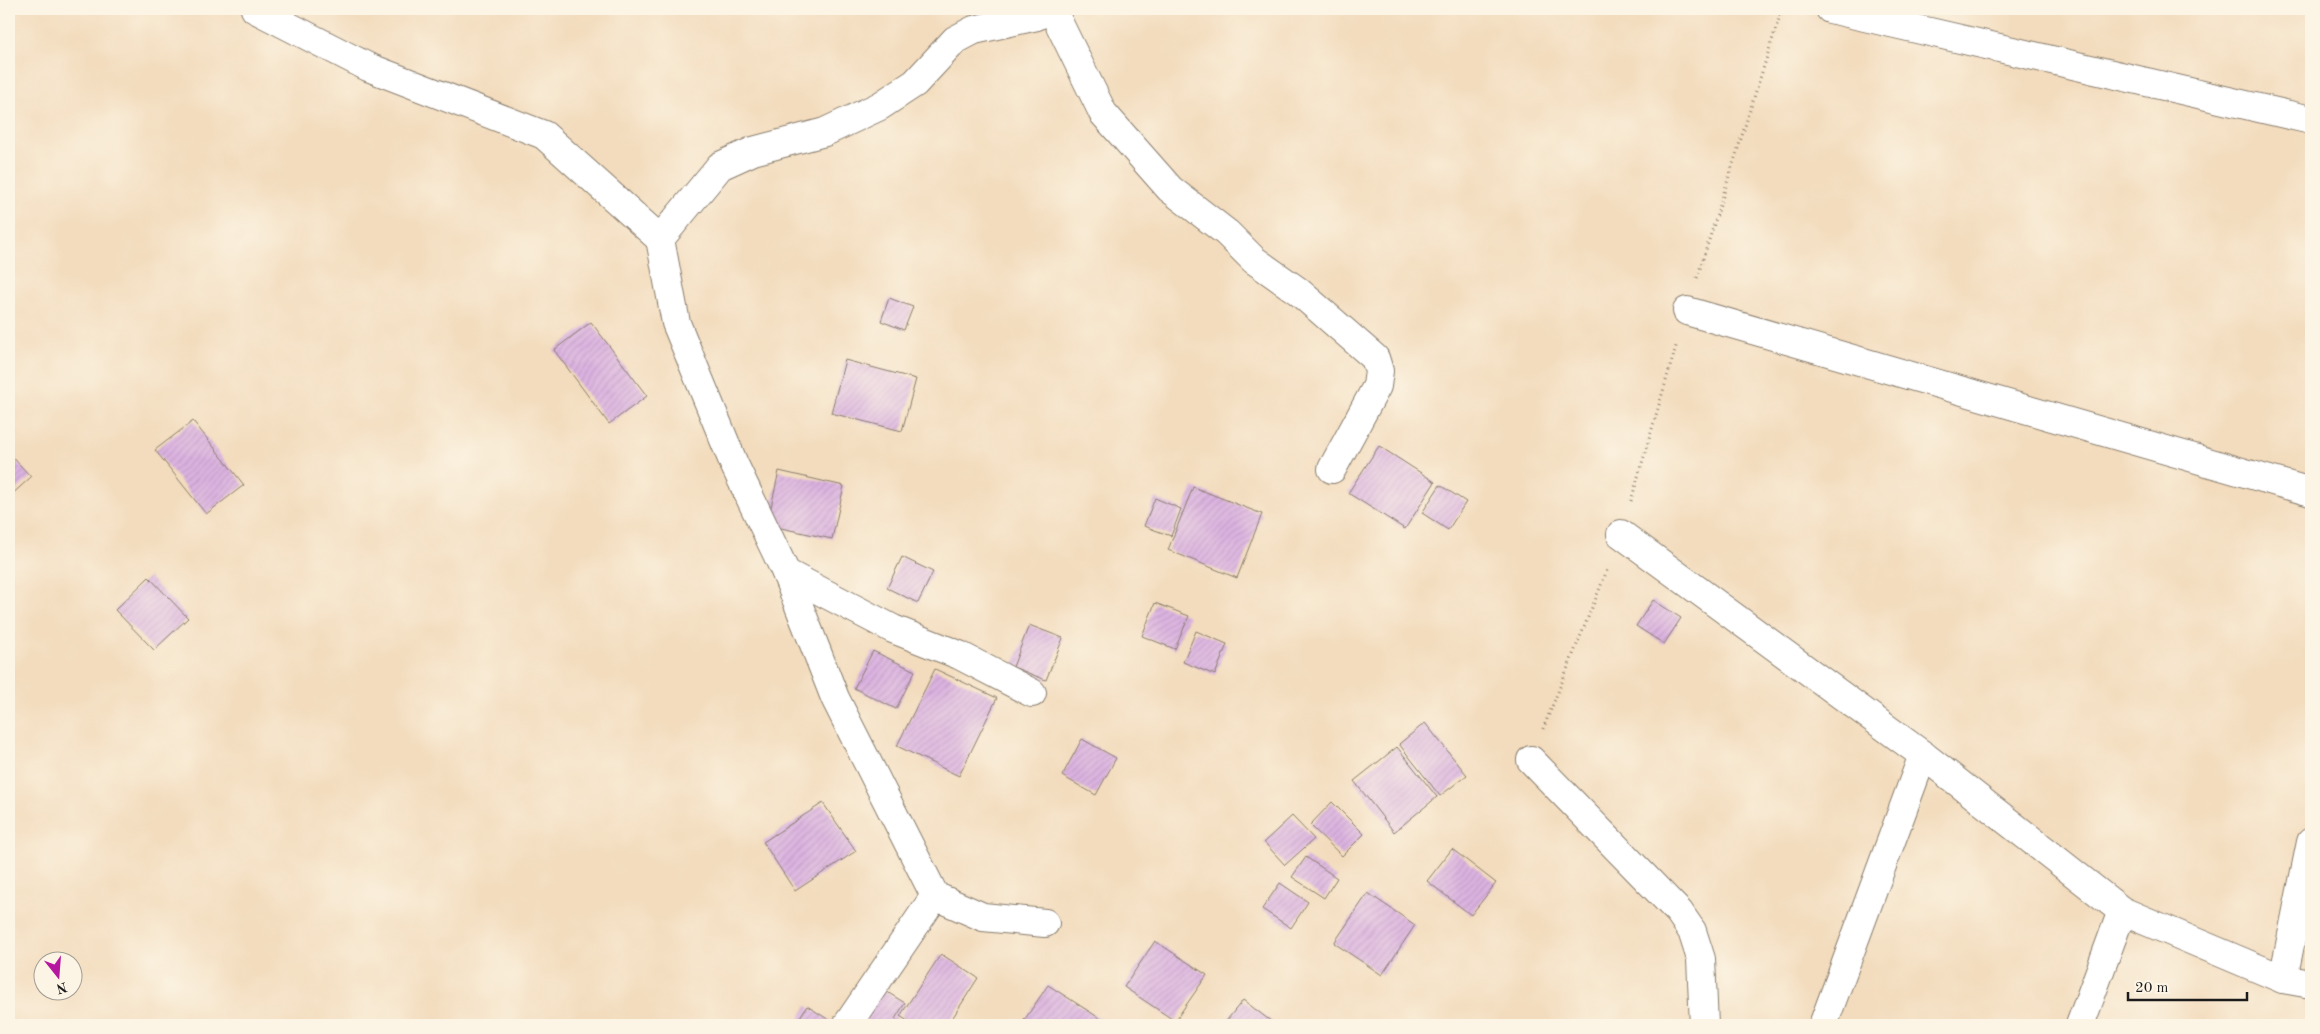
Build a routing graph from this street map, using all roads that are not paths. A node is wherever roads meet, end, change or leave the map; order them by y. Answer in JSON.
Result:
{"nodes":[{"id":1,"x":255,"y":9,"type":"edge"},
{"id":2,"x":1046,"y":9,"type":"edge"},
{"id":3,"x":1052,"y":9,"type":"edge"},
{"id":4,"x":1830,"y":9,"type":"edge"},
{"id":5,"x":2311,"y":120,"type":"edge"},
{"id":6,"x":660,"y":239,"type":"junction"},
{"id":7,"x":1687,"y":311,"type":"road end"},
{"id":8,"x":1332,"y":469,"type":"dead end"},
{"id":9,"x":2311,"y":492,"type":"edge"},
{"id":10,"x":1621,"y":534,"type":"road end"},
{"id":11,"x":786,"y":573,"type":"junction"},
{"id":12,"x":1032,"y":693,"type":"dead end"},
{"id":13,"x":1923,"y":755,"type":"junction"},
{"id":14,"x":1531,"y":760,"type":"road end"},
{"id":15,"x":2311,"y":842,"type":"edge"},
{"id":16,"x":936,"y":896,"type":"junction"},
{"id":17,"x":2122,"y":911,"type":"junction"},
{"id":18,"x":1045,"y":923,"type":"dead end"},
{"id":19,"x":2283,"y":979,"type":"junction"},
{"id":20,"x":2311,"y":984,"type":"edge"},
{"id":21,"x":847,"y":1025,"type":"edge"},
{"id":22,"x":1704,"y":1025,"type":"edge"},
{"id":23,"x":1823,"y":1025,"type":"edge"},
{"id":24,"x":2080,"y":1025,"type":"edge"}],
"edges":[{"from":1,"to":6,"type":"street"},
{"from":2,"to":6,"type":"street"},
{"from":3,"to":8,"type":"street"},
{"from":4,"to":5,"type":"street"},
{"from":6,"to":11,"type":"street"},
{"from":7,"to":9,"type":"street"},
{"from":10,"to":13,"type":"street"},
{"from":11,"to":12,"type":"street"},
{"from":11,"to":16,"type":"street"},
{"from":13,"to":17,"type":"street"},
{"from":13,"to":23,"type":"street"},
{"from":14,"to":22,"type":"street"},
{"from":15,"to":19,"type":"street"},
{"from":16,"to":18,"type":"street"},
{"from":16,"to":21,"type":"street"},
{"from":17,"to":19,"type":"street"},
{"from":17,"to":24,"type":"street"},
{"from":19,"to":20,"type":"street"}]}
